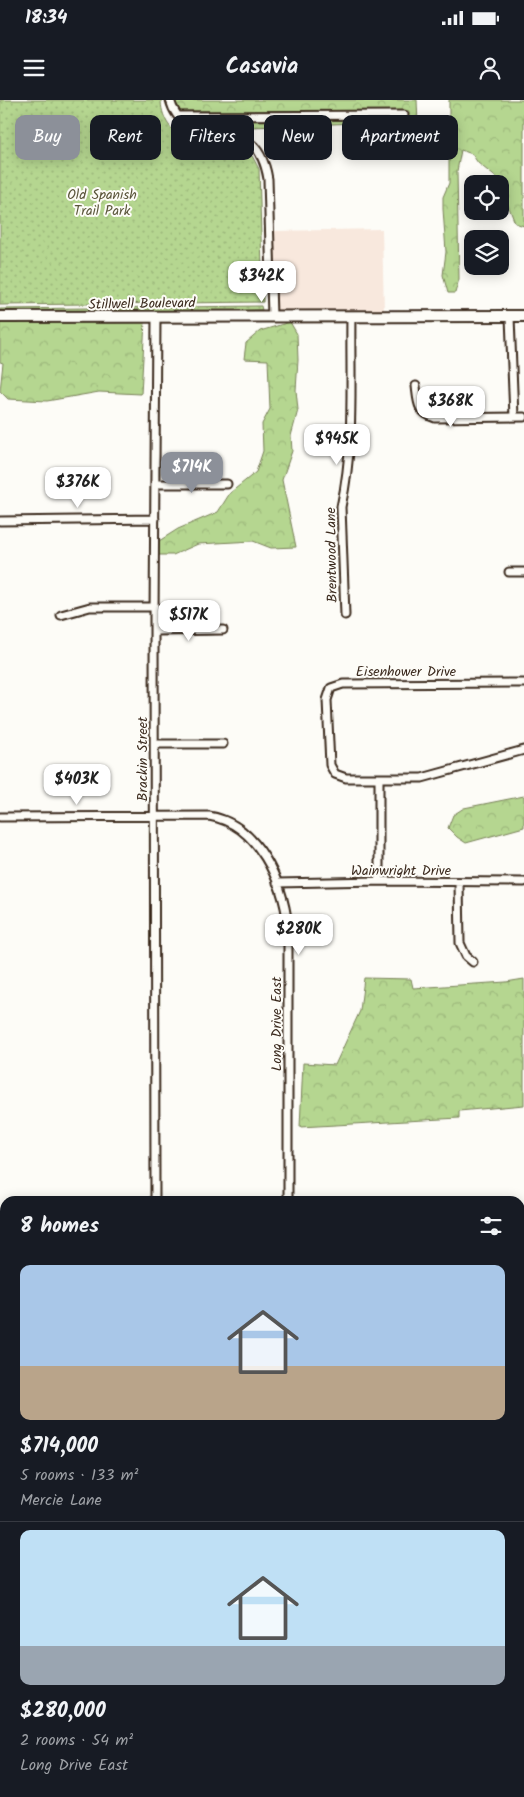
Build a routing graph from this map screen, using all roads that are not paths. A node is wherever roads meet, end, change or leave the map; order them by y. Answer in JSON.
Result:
{"nodes":[{"id":1,"x":170,"y":100,"type":"edge"},
{"id":2,"x":178,"y":115,"type":"edge"},
{"id":3,"x":342,"y":115,"type":"edge"},
{"id":4,"x":254,"y":116,"type":"edge"},
{"id":5,"x":254,"y":148,"type":"edge"},
{"id":6,"x":156,"y":316,"type":"junction"},
{"id":7,"x":272,"y":316,"type":"junction"},
{"id":8,"x":351,"y":316,"type":"junction"},
{"id":9,"x":524,"y":316,"type":"edge"},
{"id":10,"x":0,"y":317,"type":"edge"},
{"id":11,"x":510,"y":317,"type":"junction"},
{"id":12,"x":416,"y":386,"type":"dead end"},
{"id":13,"x":514,"y":417,"type":"junction"},
{"id":14,"x":524,"y":417,"type":"edge"},
{"id":15,"x":155,"y":484,"type":"junction"},
{"id":16,"x":227,"y":484,"type":"dead end"},
{"id":17,"x":155,"y":519,"type":"junction"},
{"id":18,"x":0,"y":521,"type":"edge"},
{"id":19,"x":509,"y":572,"type":"dead end"},
{"id":20,"x":524,"y":572,"type":"edge"},
{"id":21,"x":155,"y":607,"type":"junction"},
{"id":22,"x":61,"y":615,"type":"dead end"},
{"id":23,"x":345,"y":615,"type":"dead end"},
{"id":24,"x":223,"y":630,"type":"dead end"},
{"id":25,"x":155,"y":631,"type":"junction"},
{"id":26,"x":524,"y":683,"type":"edge"},
{"id":27,"x":155,"y":744,"type":"junction"},
{"id":28,"x":223,"y":744,"type":"dead end"},
{"id":29,"x":524,"y":750,"type":"edge"},
{"id":30,"x":379,"y":778,"type":"junction"},
{"id":31,"x":0,"y":817,"type":"edge"},
{"id":32,"x":155,"y":817,"type":"junction"},
{"id":33,"x":379,"y":881,"type":"junction"},
{"id":34,"x":459,"y":882,"type":"junction"},
{"id":35,"x":524,"y":882,"type":"edge"},
{"id":36,"x":277,"y":883,"type":"junction"},
{"id":37,"x":473,"y":962,"type":"dead end"},
{"id":38,"x":155,"y":1196,"type":"edge"},
{"id":39,"x":288,"y":1196,"type":"edge"}],
"edges":[{"from":1,"to":2,"type":"street"},
{"from":3,"to":4,"type":"street"},
{"from":5,"to":7,"type":"street"},
{"from":6,"to":7,"type":"street","name":"Stillwell Boulevard"},
{"from":6,"to":10,"type":"street","name":"Stillwell Boulevard"},
{"from":6,"to":15,"type":"street","name":"Brackin Street"},
{"from":7,"to":8,"type":"street","name":"Stillwell Boulevard"},
{"from":8,"to":11,"type":"street","name":"Stillwell Boulevard"},
{"from":8,"to":23,"type":"street","name":"Brentwood Lane"},
{"from":9,"to":11,"type":"street","name":"Stillwell Boulevard"},
{"from":11,"to":13,"type":"street"},
{"from":12,"to":13,"type":"street"},
{"from":13,"to":14,"type":"street"},
{"from":15,"to":16,"type":"street"},
{"from":15,"to":17,"type":"street","name":"Brackin Street"},
{"from":17,"to":18,"type":"street"},
{"from":17,"to":21,"type":"street","name":"Brackin Street"},
{"from":19,"to":20,"type":"street"},
{"from":21,"to":22,"type":"street"},
{"from":21,"to":25,"type":"street","name":"Brackin Street"},
{"from":24,"to":25,"type":"street"},
{"from":25,"to":27,"type":"street","name":"Brackin Street"},
{"from":26,"to":30,"type":"street","name":"Eisenhower Drive"},
{"from":27,"to":28,"type":"street"},
{"from":27,"to":32,"type":"street","name":"Brackin Street"},
{"from":29,"to":30,"type":"street","name":"Eisenhower Drive"},
{"from":30,"to":33,"type":"street"},
{"from":31,"to":32,"type":"street","name":"Long Drive East"},
{"from":32,"to":36,"type":"street","name":"Long Drive East"},
{"from":32,"to":38,"type":"street","name":"Brackin Street"},
{"from":33,"to":34,"type":"street","name":"Wainwright Drive"},
{"from":33,"to":36,"type":"street","name":"Wainwright Drive"},
{"from":34,"to":35,"type":"street","name":"Wainwright Drive"},
{"from":34,"to":37,"type":"street"},
{"from":36,"to":39,"type":"street","name":"Long Drive East"}]}
